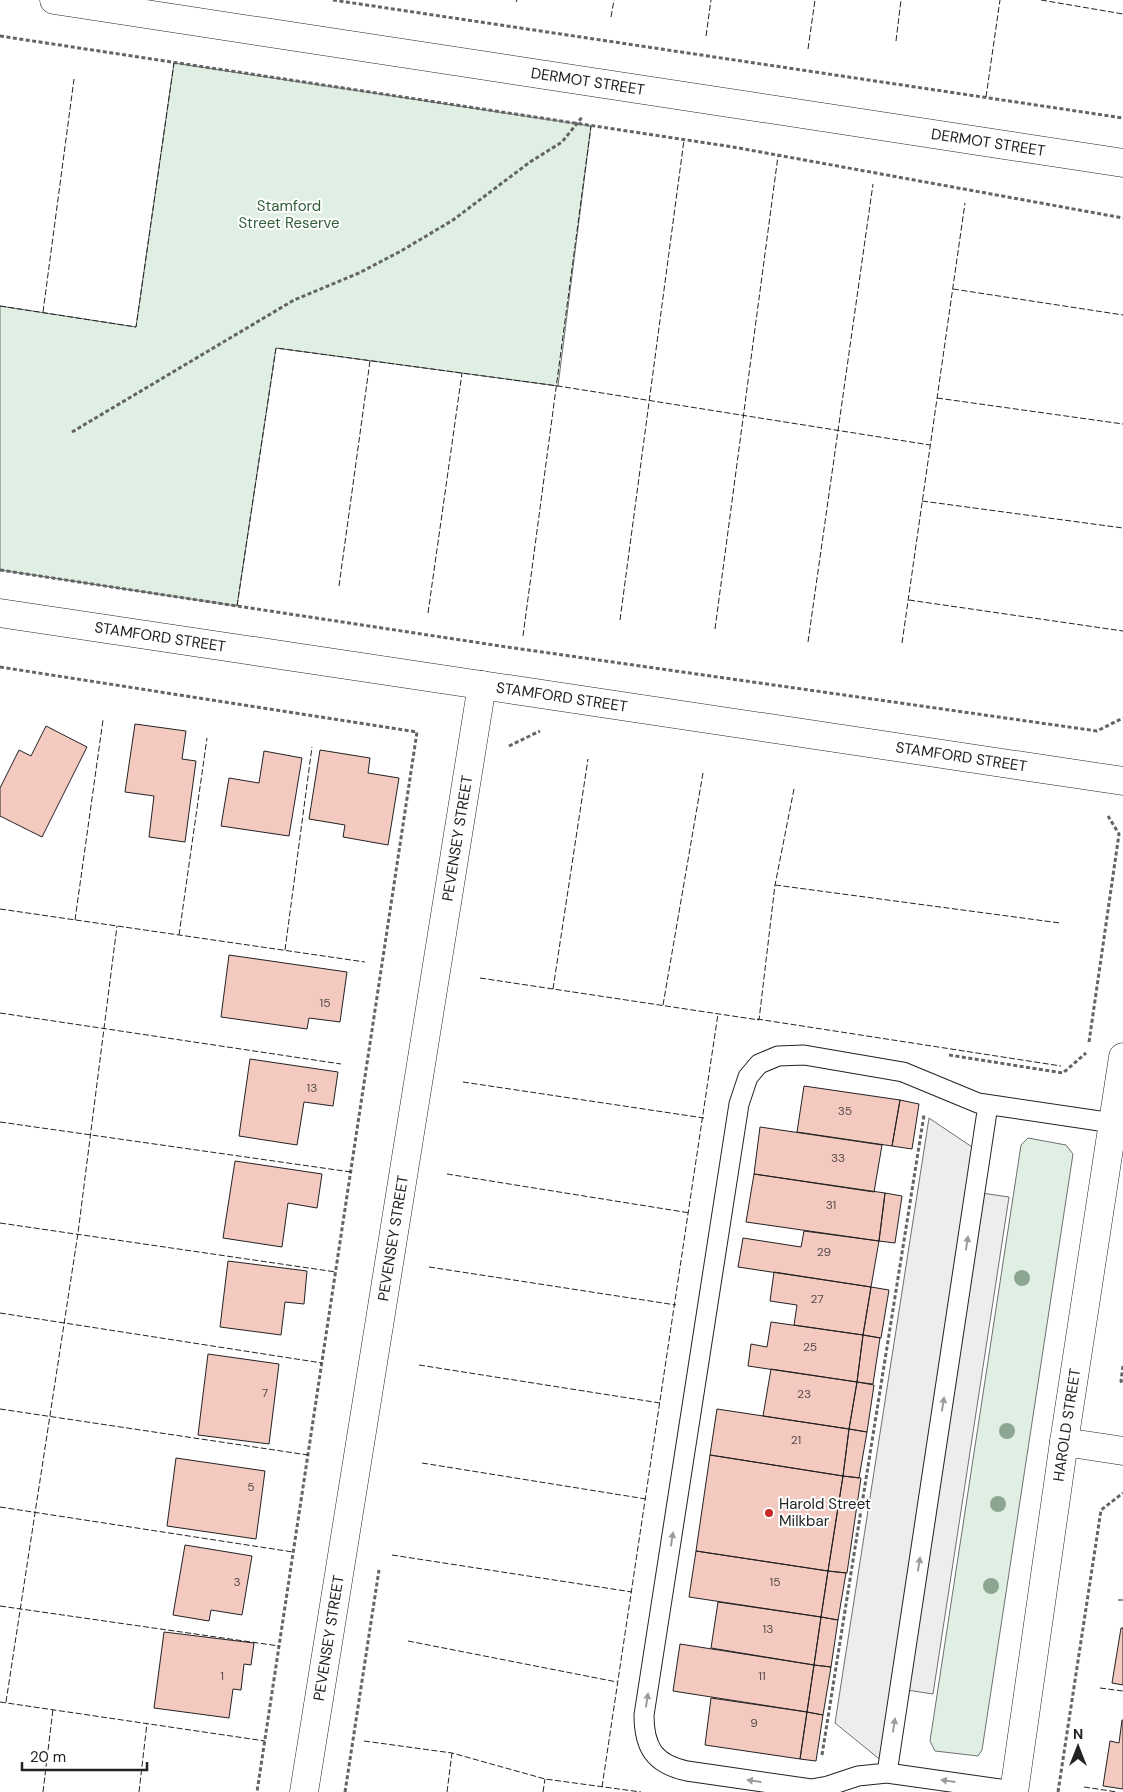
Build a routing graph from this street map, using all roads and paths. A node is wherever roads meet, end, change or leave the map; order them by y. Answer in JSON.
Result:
{"nodes":[{"id":1,"x":54,"y":0,"type":"edge"},
{"id":2,"x":333,"y":0,"type":"edge"},
{"id":3,"x":0,"y":36,"type":"edge"},
{"id":4,"x":599,"y":83,"type":"junction"},
{"id":5,"x":1123,"y":118,"type":"edge"},
{"id":6,"x":576,"y":124,"type":"junction"},
{"id":7,"x":1123,"y":164,"type":"edge"},
{"id":8,"x":1123,"y":218,"type":"edge"},
{"id":9,"x":72,"y":432,"type":"dead end"},
{"id":10,"x":0,"y":570,"type":"edge"},
{"id":11,"x":0,"y":613,"type":"edge"},
{"id":12,"x":0,"y":667,"type":"edge"},
{"id":13,"x":482,"y":685,"type":"junction"},
{"id":14,"x":1123,"y":718,"type":"edge"},
{"id":15,"x":1123,"y":781,"type":"edge"},
{"id":16,"x":1105,"y":812,"type":"dead end"},
{"id":17,"x":1123,"y":1058,"type":"edge"},
{"id":18,"x":929,"y":1081,"type":"junction"},
{"id":19,"x":988,"y":1105,"type":"junction"},
{"id":20,"x":1114,"y":1122,"type":"junction"},
{"id":21,"x":1123,"y":1366,"type":"edge"},
{"id":22,"x":1123,"y":1384,"type":"edge"},
{"id":23,"x":1064,"y":1442,"type":"junction"},
{"id":24,"x":1123,"y":1450,"type":"edge"},
{"id":25,"x":1123,"y":1493,"type":"edge"},
{"id":26,"x":887,"y":1773,"type":"junction"},
{"id":27,"x":828,"y":1786,"type":"junction"},
{"id":28,"x":1014,"y":1791,"type":"edge"},
{"id":29,"x":257,"y":1792,"type":"edge"},
{"id":30,"x":304,"y":1792,"type":"edge"},
{"id":31,"x":1058,"y":1792,"type":"edge"}],
"edges":[{"from":1,"to":4,"type":"street","name":"DERMOT STREET"},
{"from":2,"to":5,"type":"path"},
{"from":3,"to":6,"type":"path"},
{"from":4,"to":6,"type":"path"},
{"from":4,"to":7,"type":"street","name":"DERMOT STREET"},
{"from":6,"to":8,"type":"path"},
{"from":6,"to":9,"type":"path"},
{"from":10,"to":14,"type":"path"},
{"from":11,"to":13,"type":"street","name":"STAMFORD STREET"},
{"from":12,"to":29,"type":"path"},
{"from":13,"to":15,"type":"street","name":"STAMFORD STREET"},
{"from":13,"to":30,"type":"street","name":"PEVENSEY STREET"},
{"from":16,"to":18,"type":"path"},
{"from":17,"to":20,"type":"street","name":"HAROLD STREET"},
{"from":18,"to":19,"type":"lane"},
{"from":18,"to":27,"type":"path"},
{"from":27,"to":18,"type":"lane","one_way":true},
{"from":19,"to":20,"type":"lane"},
{"from":26,"to":19,"type":"lane","one_way":true},
{"from":20,"to":23,"type":"street","name":"HAROLD STREET"},
{"from":21,"to":22,"type":"path"},
{"from":23,"to":24,"type":"street"},
{"from":23,"to":28,"type":"street","name":"HAROLD STREET"},
{"from":25,"to":31,"type":"path"},
{"from":26,"to":27,"type":"lane"},
{"from":28,"to":26,"type":"lane","one_way":true}]}
